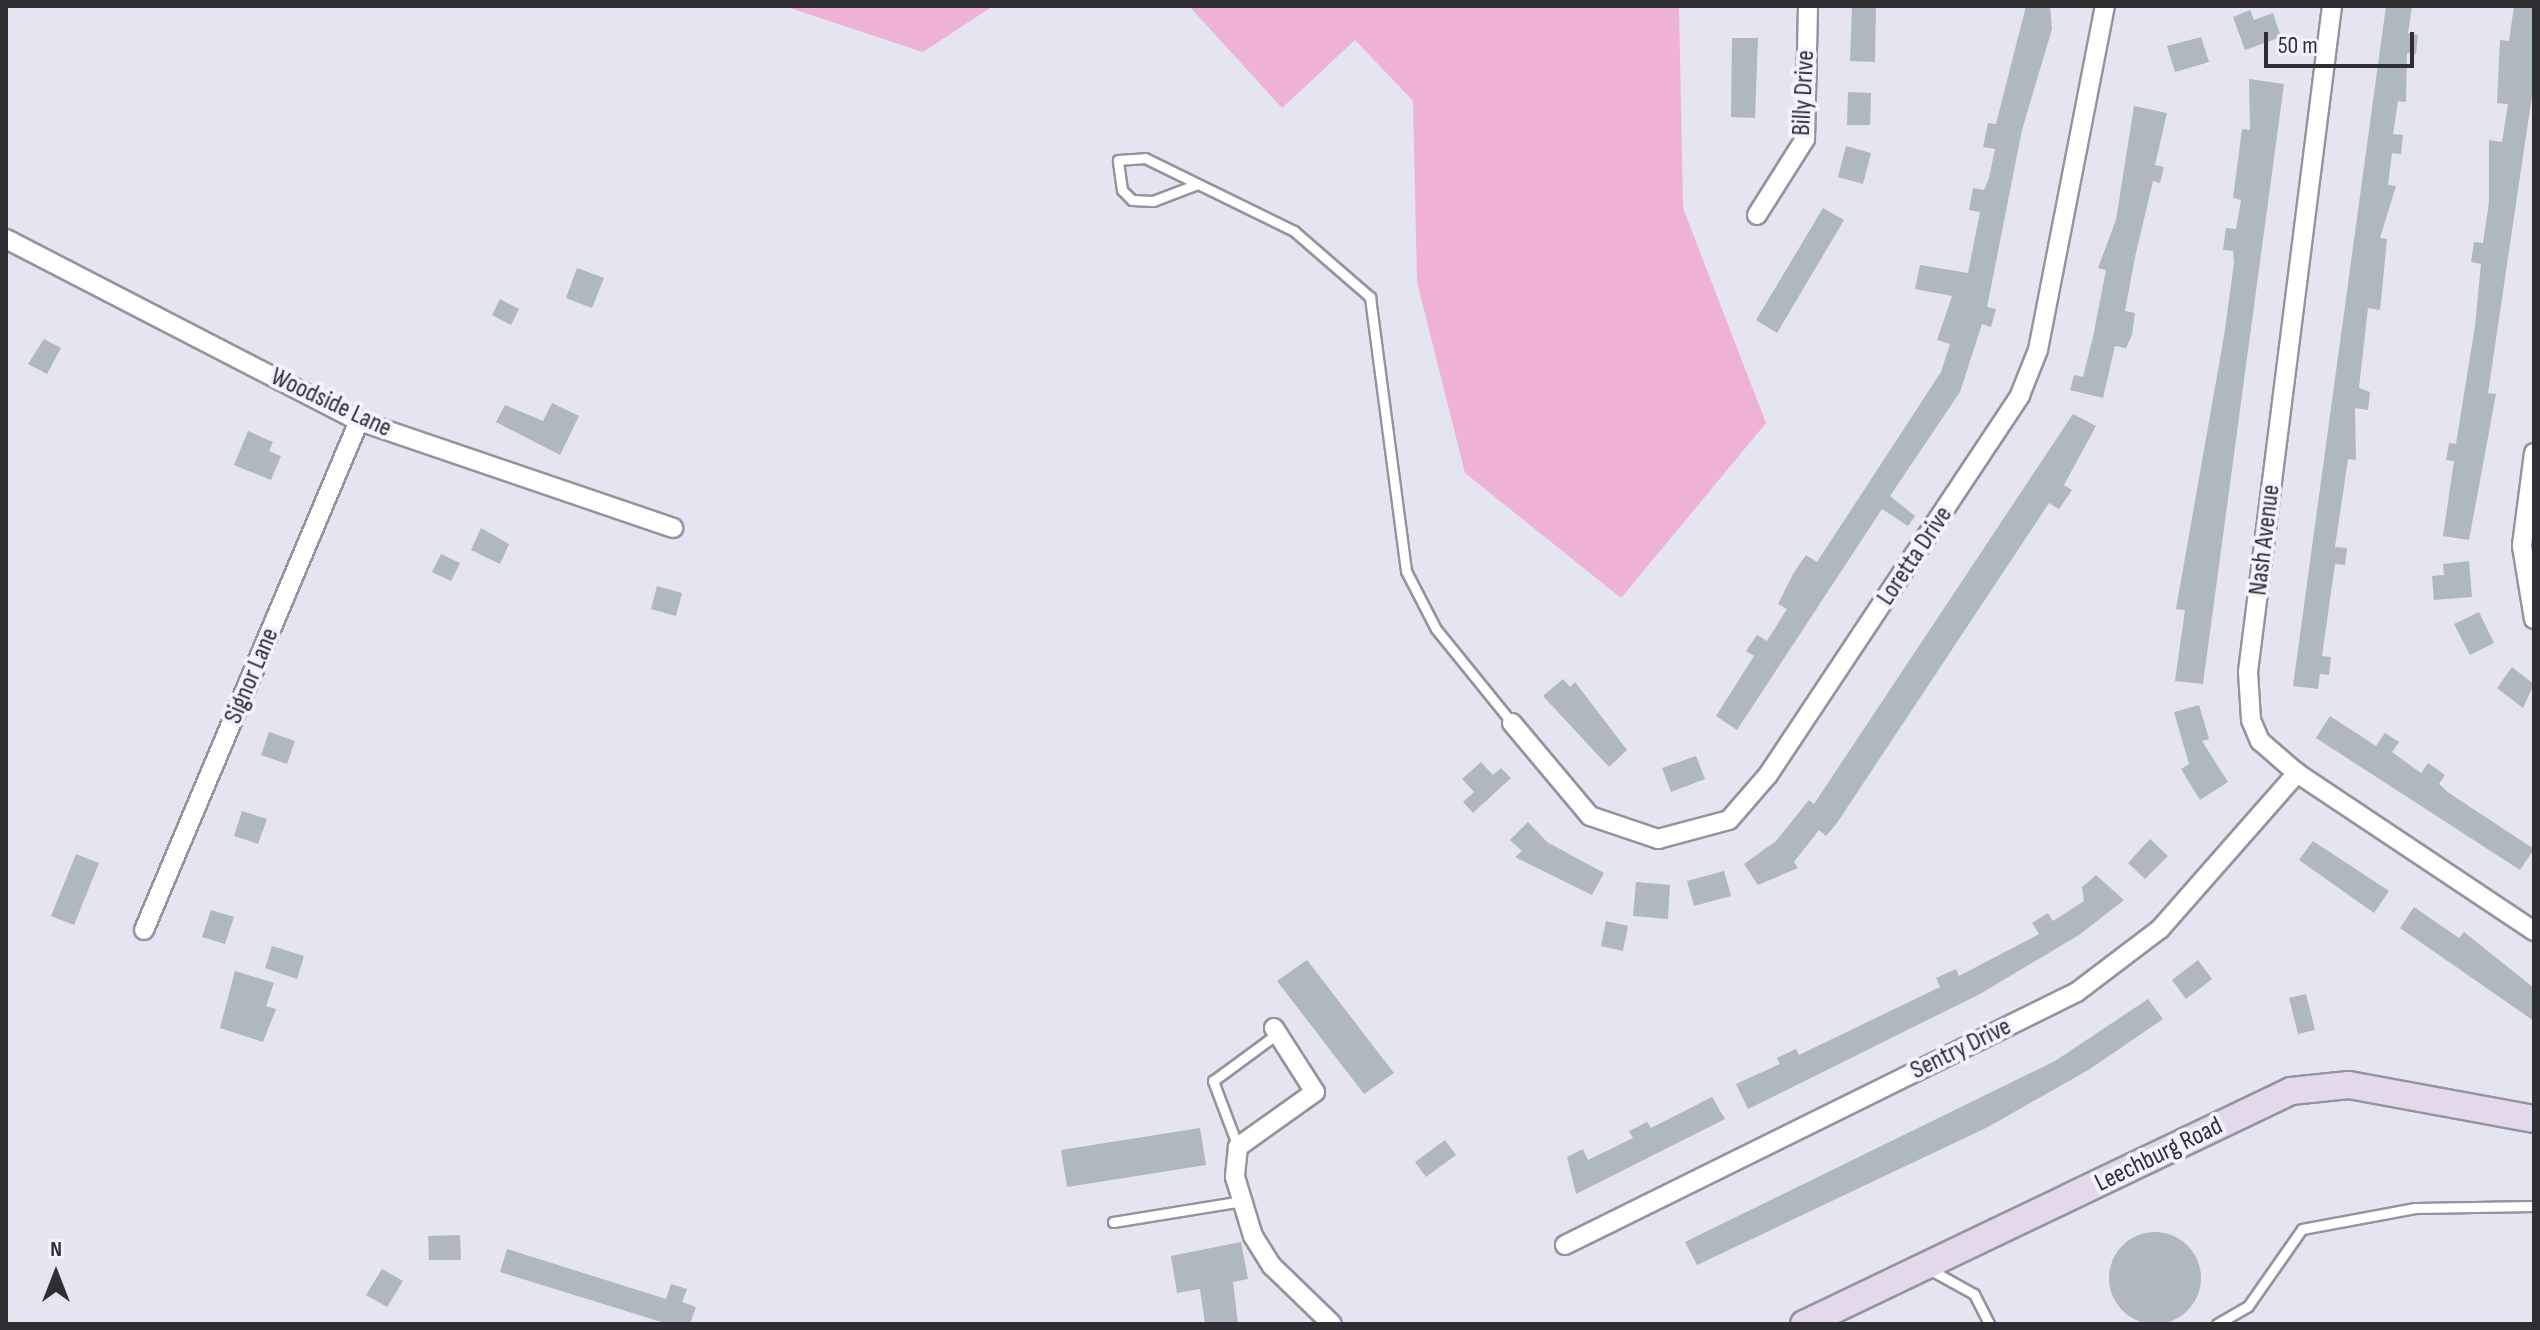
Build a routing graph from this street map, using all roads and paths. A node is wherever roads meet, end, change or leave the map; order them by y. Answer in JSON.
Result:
{"nodes":[{"id":1,"x":1808,"y":6,"type":"edge"},
{"id":2,"x":2332,"y":6,"type":"edge"},
{"id":3,"x":2110,"y":8,"type":"edge"},
{"id":4,"x":1195,"y":185,"type":"junction"},
{"id":5,"x":1757,"y":215,"type":"dead end"},
{"id":6,"x":6,"y":239,"type":"edge"},
{"id":7,"x":359,"y":421,"type":"junction"},
{"id":8,"x":2534,"y":453,"type":"edge"},
{"id":9,"x":673,"y":528,"type":"dead end"},
{"id":10,"x":2534,"y":619,"type":"edge"},
{"id":11,"x":1512,"y":723,"type":"joint"},
{"id":12,"x":2297,"y":773,"type":"junction"},
{"id":13,"x":144,"y":930,"type":"dead end"},
{"id":14,"x":2534,"y":931,"type":"edge"},
{"id":15,"x":1275,"y":1031,"type":"joint"},
{"id":16,"x":2534,"y":1119,"type":"edge"},
{"id":17,"x":1238,"y":1147,"type":"junction"},
{"id":18,"x":1242,"y":1201,"type":"junction"},
{"id":19,"x":2534,"y":1206,"type":"edge"},
{"id":20,"x":1113,"y":1222,"type":"dead end"},
{"id":21,"x":1565,"y":1245,"type":"dead end"},
{"id":22,"x":1924,"y":1266,"type":"junction"},
{"id":23,"x":1332,"y":1324,"type":"edge"},
{"id":24,"x":1804,"y":1324,"type":"edge"},
{"id":25,"x":1989,"y":1324,"type":"edge"},
{"id":26,"x":2217,"y":1324,"type":"edge"}],
"edges":[{"from":1,"to":5,"type":"street","name":"Billy Drive"},
{"from":2,"to":12,"type":"street","name":"Nash Avenue"},
{"from":3,"to":11,"type":"street","name":"Loretta Drive"},
{"from":4,"to":4,"type":"lane"},
{"from":4,"to":11,"type":"lane"},
{"from":6,"to":7,"type":"street","name":"Woodside Lane"},
{"from":7,"to":9,"type":"street","name":"Woodside Lane"},
{"from":7,"to":13,"type":"street","name":"Signor Lane"},
{"from":8,"to":10,"type":"street"},
{"from":12,"to":14,"type":"street","name":"Nash Avenue"},
{"from":12,"to":21,"type":"street","name":"Sentry Drive"},
{"from":15,"to":17,"type":"lane"},
{"from":15,"to":17,"type":"street"},
{"from":16,"to":22,"type":"street","name":"Leechburg Road"},
{"from":17,"to":18,"type":"street"},
{"from":18,"to":20,"type":"lane"},
{"from":18,"to":23,"type":"street"},
{"from":19,"to":26,"type":"lane"},
{"from":22,"to":24,"type":"street","name":"Leechburg Road"},
{"from":22,"to":25,"type":"lane"}]}
